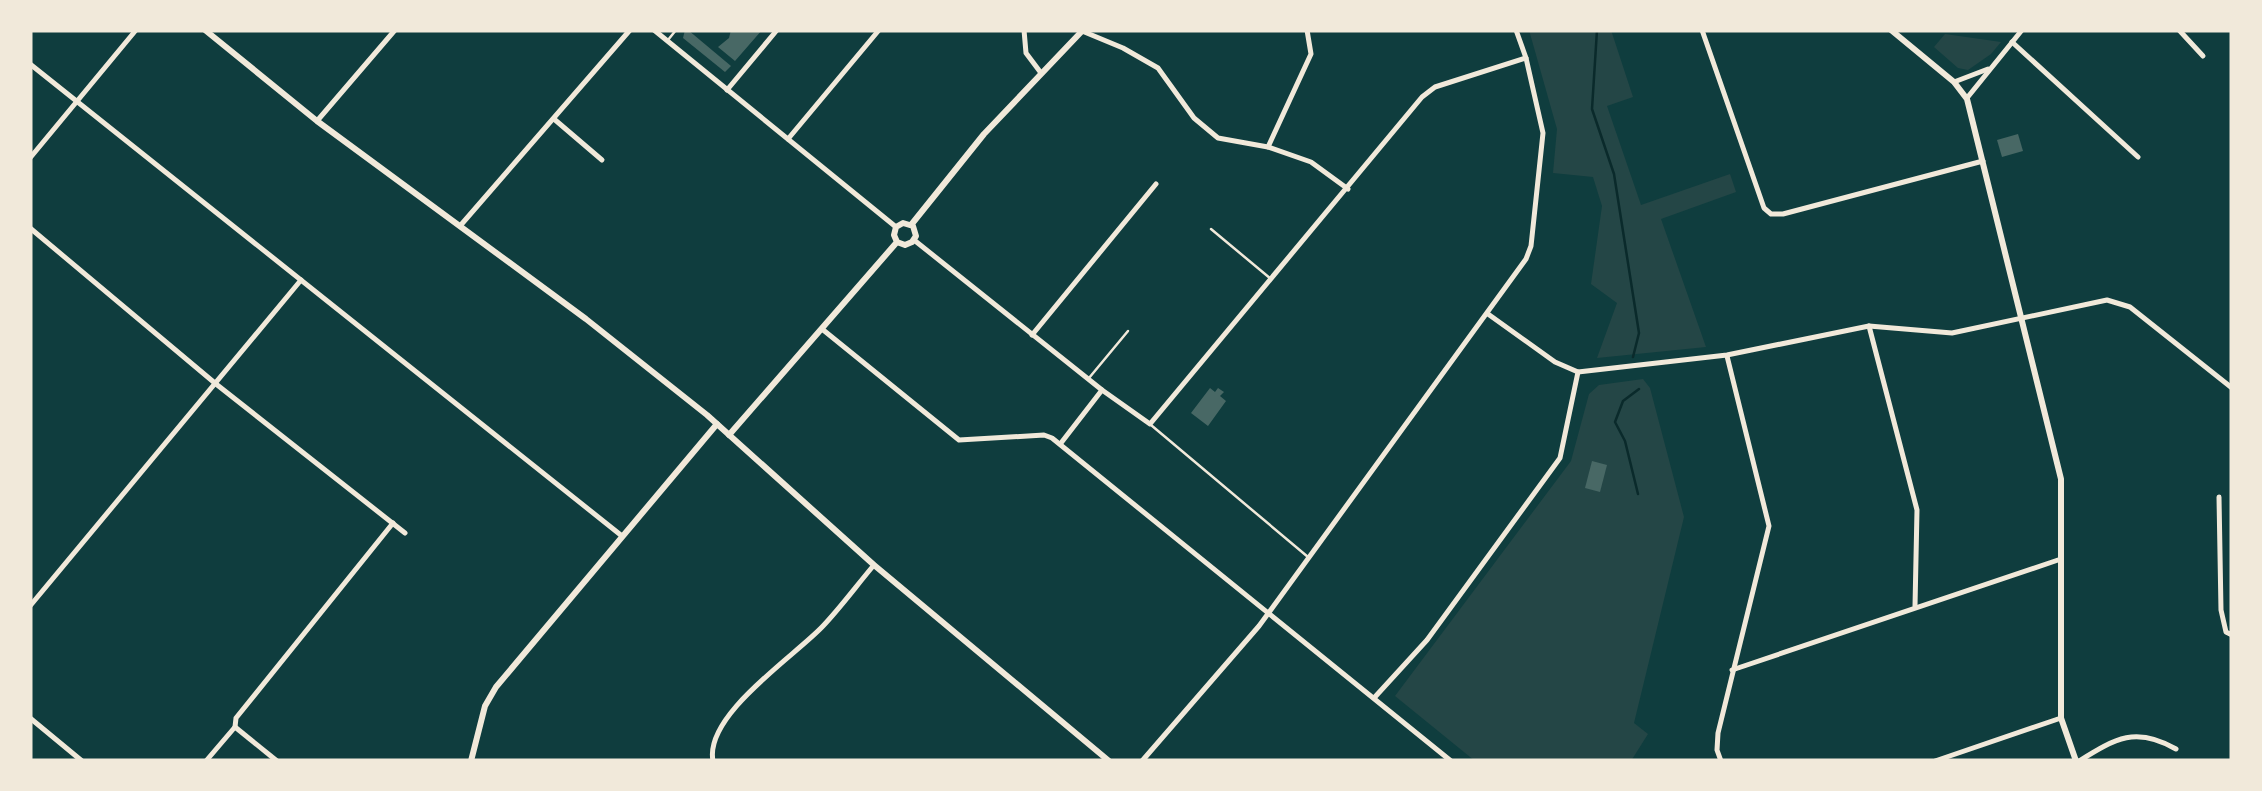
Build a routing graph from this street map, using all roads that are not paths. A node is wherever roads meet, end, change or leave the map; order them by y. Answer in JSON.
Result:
{"nodes":[{"id":1,"x":136,"y":30,"type":"edge"},
{"id":2,"x":205,"y":30,"type":"edge"},
{"id":3,"x":394,"y":30,"type":"edge"},
{"id":4,"x":630,"y":30,"type":"edge"},
{"id":5,"x":654,"y":30,"type":"edge"},
{"id":6,"x":676,"y":30,"type":"edge"},
{"id":7,"x":777,"y":30,"type":"edge"},
{"id":8,"x":879,"y":30,"type":"edge"},
{"id":9,"x":1024,"y":30,"type":"edge"},
{"id":10,"x":1082,"y":30,"type":"edge"},
{"id":11,"x":1307,"y":30,"type":"edge"},
{"id":12,"x":1516,"y":30,"type":"edge"},
{"id":13,"x":1702,"y":30,"type":"edge"},
{"id":14,"x":1891,"y":30,"type":"edge"},
{"id":15,"x":2022,"y":30,"type":"edge"},
{"id":16,"x":2180,"y":30,"type":"edge"},
{"id":17,"x":668,"y":41,"type":"junction"},
{"id":18,"x":2012,"y":42,"type":"junction"},
{"id":19,"x":2203,"y":56,"type":"dead end"},
{"id":20,"x":1526,"y":58,"type":"junction"},
{"id":21,"x":30,"y":64,"type":"edge"},
{"id":22,"x":1989,"y":68,"type":"junction"},
{"id":23,"x":1041,"y":73,"type":"junction"},
{"id":24,"x":1954,"y":82,"type":"junction"},
{"id":25,"x":727,"y":90,"type":"junction"},
{"id":26,"x":1967,"y":99,"type":"junction"},
{"id":27,"x":78,"y":100,"type":"junction"},
{"id":28,"x":554,"y":119,"type":"junction"},
{"id":29,"x":317,"y":120,"type":"junction"},
{"id":30,"x":788,"y":139,"type":"junction"},
{"id":31,"x":1268,"y":147,"type":"junction"},
{"id":32,"x":2138,"y":157,"type":"dead end"},
{"id":33,"x":30,"y":158,"type":"edge"},
{"id":34,"x":602,"y":160,"type":"dead end"},
{"id":35,"x":1983,"y":161,"type":"junction"},
{"id":36,"x":1156,"y":184,"type":"dead end"},
{"id":37,"x":1348,"y":188,"type":"junction"},
{"id":38,"x":911,"y":225,"type":"junction"},
{"id":39,"x":460,"y":226,"type":"junction"},
{"id":40,"x":896,"y":227,"type":"junction"},
{"id":41,"x":30,"y":228,"type":"edge"},
{"id":42,"x":1211,"y":229,"type":"dead end"},
{"id":43,"x":914,"y":240,"type":"junction"},
{"id":44,"x":897,"y":242,"type":"junction"},
{"id":45,"x":302,"y":280,"type":"junction"},
{"id":46,"x":1272,"y":280,"type":"junction"},
{"id":47,"x":1488,"y":314,"type":"junction"},
{"id":48,"x":2020,"y":318,"type":"junction"},
{"id":49,"x":1868,"y":326,"type":"junction"},
{"id":50,"x":822,"y":329,"type":"junction"},
{"id":51,"x":1128,"y":331,"type":"dead end"},
{"id":52,"x":1032,"y":335,"type":"junction"},
{"id":53,"x":1727,"y":356,"type":"junction"},
{"id":54,"x":1578,"y":372,"type":"junction"},
{"id":55,"x":1088,"y":379,"type":"junction"},
{"id":56,"x":216,"y":384,"type":"junction"},
{"id":57,"x":2232,"y":388,"type":"edge"},
{"id":58,"x":1102,"y":390,"type":"junction"},
{"id":59,"x":716,"y":424,"type":"junction"},
{"id":60,"x":1150,"y":424,"type":"junction"},
{"id":61,"x":729,"y":435,"type":"junction"},
{"id":62,"x":1060,"y":444,"type":"junction"},
{"id":63,"x":2219,"y":497,"type":"dead end"},
{"id":64,"x":393,"y":523,"type":"junction"},
{"id":65,"x":405,"y":533,"type":"dead end"},
{"id":66,"x":622,"y":536,"type":"junction"},
{"id":67,"x":1308,"y":557,"type":"junction"},
{"id":68,"x":2063,"y":558,"type":"junction"},
{"id":69,"x":874,"y":566,"type":"junction"},
{"id":70,"x":30,"y":606,"type":"edge"},
{"id":71,"x":1916,"y":606,"type":"junction"},
{"id":72,"x":1267,"y":611,"type":"junction"},
{"id":73,"x":2232,"y":635,"type":"edge"},
{"id":74,"x":1732,"y":670,"type":"junction"},
{"id":75,"x":1374,"y":698,"type":"junction"},
{"id":76,"x":30,"y":718,"type":"edge"},
{"id":77,"x":2061,"y":718,"type":"junction"},
{"id":78,"x":235,"y":726,"type":"junction"},
{"id":79,"x":2176,"y":748,"type":"dead end"},
{"id":80,"x":82,"y":761,"type":"edge"},
{"id":81,"x":206,"y":761,"type":"edge"},
{"id":82,"x":277,"y":761,"type":"edge"},
{"id":83,"x":470,"y":761,"type":"edge"},
{"id":84,"x":713,"y":761,"type":"edge"},
{"id":85,"x":1109,"y":761,"type":"edge"},
{"id":86,"x":1142,"y":761,"type":"edge"},
{"id":87,"x":1452,"y":761,"type":"edge"},
{"id":88,"x":1721,"y":761,"type":"edge"},
{"id":89,"x":1935,"y":761,"type":"edge"},
{"id":90,"x":2077,"y":761,"type":"edge"}],
"edges":[{"from":1,"to":27,"type":"street"},
{"from":2,"to":29,"type":"street"},
{"from":3,"to":29,"type":"street"},
{"from":4,"to":28,"type":"street"},
{"from":5,"to":17,"type":"street"},
{"from":6,"to":17,"type":"lane"},
{"from":7,"to":25,"type":"street"},
{"from":8,"to":30,"type":"street"},
{"from":9,"to":23,"type":"street"},
{"from":10,"to":23,"type":"street"},
{"from":10,"to":31,"type":"street"},
{"from":11,"to":31,"type":"street"},
{"from":12,"to":20,"type":"street"},
{"from":13,"to":35,"type":"street"},
{"from":14,"to":24,"type":"street"},
{"from":15,"to":18,"type":"street"},
{"from":16,"to":19,"type":"street"},
{"from":17,"to":25,"type":"street"},
{"from":18,"to":22,"type":"street"},
{"from":18,"to":32,"type":"street"},
{"from":20,"to":37,"type":"street"},
{"from":20,"to":47,"type":"street"},
{"from":21,"to":27,"type":"street"},
{"from":22,"to":24,"type":"street"},
{"from":22,"to":26,"type":"street"},
{"from":23,"to":38,"type":"street"},
{"from":24,"to":26,"type":"street"},
{"from":25,"to":30,"type":"street"},
{"from":26,"to":35,"type":"street"},
{"from":27,"to":33,"type":"street"},
{"from":27,"to":45,"type":"street"},
{"from":28,"to":34,"type":"street"},
{"from":28,"to":39,"type":"street"},
{"from":29,"to":39,"type":"street"},
{"from":30,"to":40,"type":"street"},
{"from":31,"to":37,"type":"street"},
{"from":35,"to":48,"type":"street"},
{"from":36,"to":52,"type":"street"},
{"from":37,"to":46,"type":"street"},
{"from":38,"to":40,"type":"street"},
{"from":38,"to":43,"type":"street"},
{"from":39,"to":59,"type":"street"},
{"from":40,"to":44,"type":"street"},
{"from":41,"to":56,"type":"street"},
{"from":42,"to":46,"type":"lane"},
{"from":43,"to":44,"type":"street"},
{"from":43,"to":52,"type":"street"},
{"from":44,"to":50,"type":"street"},
{"from":45,"to":56,"type":"street"},
{"from":45,"to":66,"type":"street"},
{"from":46,"to":60,"type":"street"},
{"from":47,"to":54,"type":"street"},
{"from":47,"to":67,"type":"street"},
{"from":48,"to":49,"type":"street"},
{"from":48,"to":57,"type":"street"},
{"from":48,"to":68,"type":"street"},
{"from":49,"to":53,"type":"street"},
{"from":49,"to":71,"type":"street"},
{"from":50,"to":61,"type":"street"},
{"from":50,"to":62,"type":"street"},
{"from":51,"to":55,"type":"lane"},
{"from":52,"to":55,"type":"street"},
{"from":53,"to":54,"type":"street"},
{"from":53,"to":74,"type":"street"},
{"from":54,"to":75,"type":"street"},
{"from":55,"to":58,"type":"street"},
{"from":56,"to":64,"type":"street"},
{"from":56,"to":70,"type":"street"},
{"from":58,"to":60,"type":"street"},
{"from":58,"to":62,"type":"street"},
{"from":59,"to":61,"type":"street"},
{"from":59,"to":66,"type":"street"},
{"from":60,"to":67,"type":"lane"},
{"from":61,"to":69,"type":"street"},
{"from":62,"to":72,"type":"street"},
{"from":63,"to":73,"type":"street"},
{"from":64,"to":65,"type":"street"},
{"from":64,"to":78,"type":"street"},
{"from":66,"to":83,"type":"street"},
{"from":67,"to":72,"type":"street"},
{"from":68,"to":71,"type":"street"},
{"from":68,"to":77,"type":"street"},
{"from":69,"to":84,"type":"street"},
{"from":69,"to":85,"type":"street"},
{"from":71,"to":74,"type":"street"},
{"from":72,"to":75,"type":"street"},
{"from":72,"to":86,"type":"street"},
{"from":74,"to":88,"type":"street"},
{"from":75,"to":87,"type":"street"},
{"from":76,"to":80,"type":"street"},
{"from":77,"to":89,"type":"street"},
{"from":77,"to":90,"type":"street"},
{"from":78,"to":81,"type":"street"},
{"from":78,"to":82,"type":"street"},
{"from":79,"to":90,"type":"street"}]}
